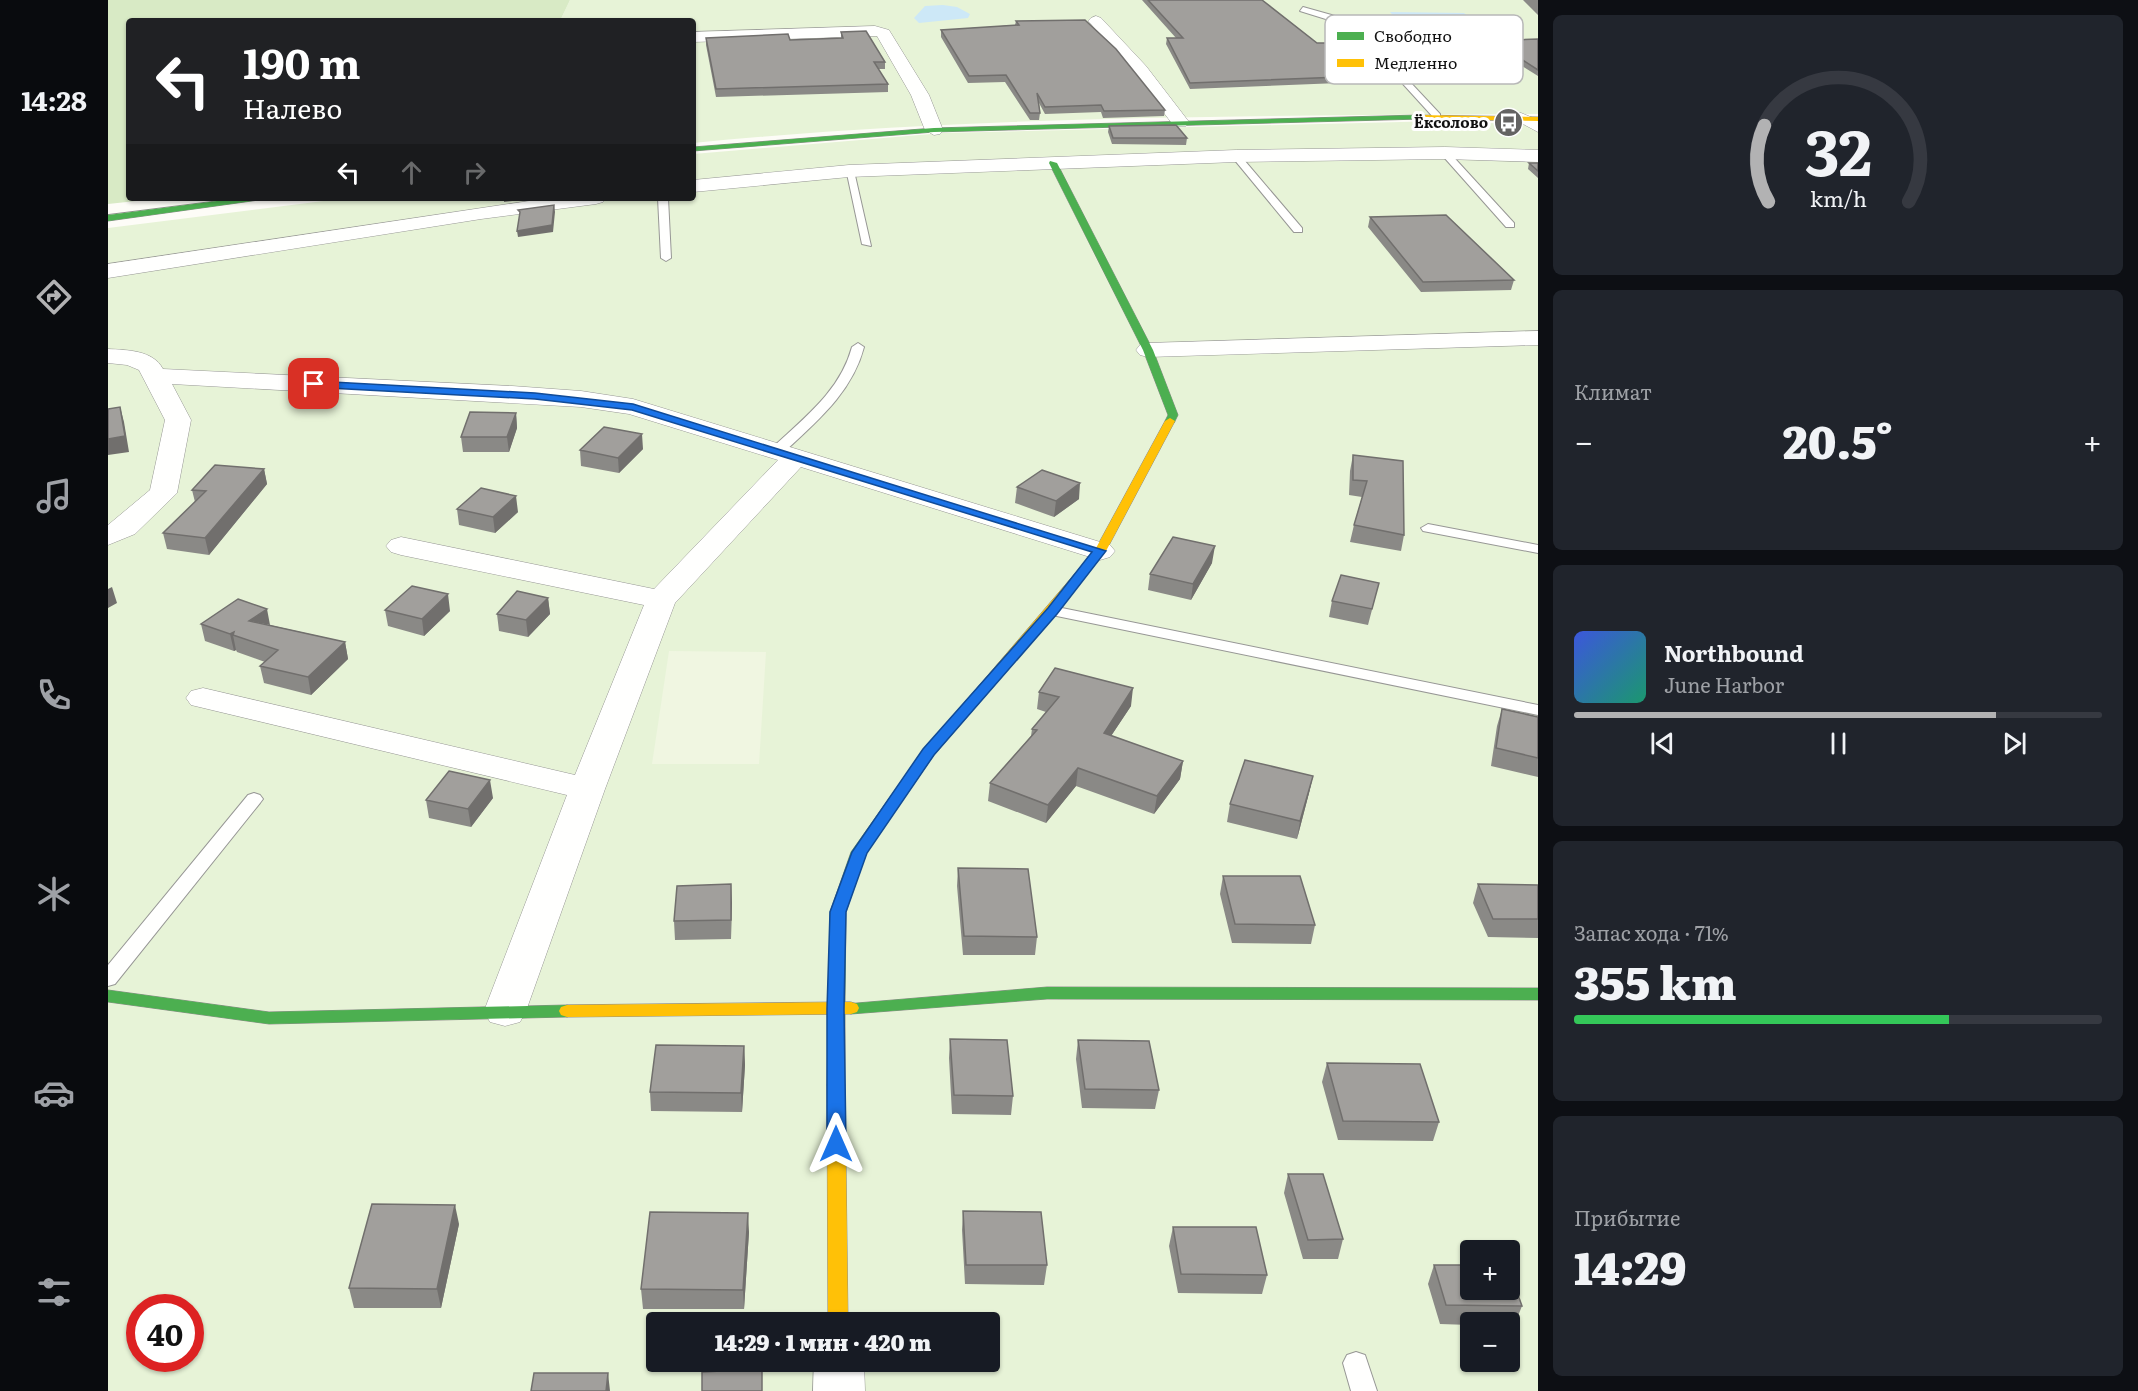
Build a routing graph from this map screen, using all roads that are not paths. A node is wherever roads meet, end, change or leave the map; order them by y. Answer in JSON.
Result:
{"nodes":[{"id":1,"x":1303,"y":9,"type":"dead end"},
{"id":2,"x":1325,"y":16,"type":"edge"},
{"id":3,"x":1096,"y":21,"type":"dead end"},
{"id":4,"x":696,"y":37,"type":"edge"},
{"id":5,"x":1408,"y":84,"type":"edge"},
{"id":6,"x":1437,"y":116,"type":"junction"},
{"id":7,"x":1529,"y":118,"type":"edge"},
{"id":8,"x":1180,"y":122,"type":"junction"},
{"id":9,"x":1538,"y":127,"type":"edge"},
{"id":10,"x":934,"y":130,"type":"junction"},
{"id":11,"x":696,"y":149,"type":"edge"},
{"id":12,"x":1445,"y":153,"type":"junction"},
{"id":13,"x":1236,"y":156,"type":"junction"},
{"id":14,"x":1538,"y":156,"type":"edge"},
{"id":15,"x":1053,"y":163,"type":"junction"},
{"id":16,"x":849,"y":171,"type":"junction"},
{"id":17,"x":696,"y":186,"type":"edge"},
{"id":18,"x":237,"y":201,"type":"edge"},
{"id":19,"x":573,"y":201,"type":"edge"},
{"id":20,"x":663,"y":201,"type":"edge"},
{"id":21,"x":108,"y":218,"type":"edge"},
{"id":22,"x":1510,"y":225,"type":"dead end"},
{"id":23,"x":1298,"y":230,"type":"dead end"},
{"id":24,"x":867,"y":244,"type":"dead end"},
{"id":25,"x":666,"y":258,"type":"dead end"},
{"id":26,"x":108,"y":271,"type":"edge"},
{"id":27,"x":1538,"y":338,"type":"edge"},
{"id":28,"x":858,"y":347,"type":"dead end"},
{"id":29,"x":1148,"y":350,"type":"junction"},
{"id":30,"x":108,"y":356,"type":"edge"},
{"id":31,"x":156,"y":375,"type":"junction"},
{"id":32,"x":788,"y":453,"type":"junction"},
{"id":33,"x":1428,"y":528,"type":"dead end"},
{"id":34,"x":108,"y":536,"type":"edge"},
{"id":35,"x":401,"y":546,"type":"dead end"},
{"id":36,"x":1538,"y":549,"type":"edge"},
{"id":37,"x":1100,"y":551,"type":"junction"},
{"id":38,"x":661,"y":600,"type":"junction"},
{"id":39,"x":1052,"y":611,"type":"junction"},
{"id":40,"x":203,"y":698,"type":"dead end"},
{"id":41,"x":1538,"y":710,"type":"edge"},
{"id":42,"x":587,"y":789,"type":"junction"},
{"id":43,"x":254,"y":799,"type":"dead end"},
{"id":44,"x":108,"y":979,"type":"edge"},
{"id":45,"x":1538,"y":994,"type":"edge"},
{"id":46,"x":108,"y":996,"type":"edge"},
{"id":47,"x":835,"y":1009,"type":"junction"},
{"id":48,"x":505,"y":1011,"type":"junction"},
{"id":49,"x":838,"y":1312,"type":"edge"},
{"id":50,"x":1356,"y":1363,"type":"dead end"},
{"id":51,"x":839,"y":1372,"type":"edge"},
{"id":52,"x":839,"y":1391,"type":"edge"},
{"id":53,"x":1364,"y":1391,"type":"edge"}],
"edges":[{"from":1,"to":2,"type":"lane"},
{"from":3,"to":8,"type":"street"},
{"from":4,"to":10,"type":"street"},
{"from":5,"to":6,"type":"lane"},
{"from":6,"to":7,"type":"street"},
{"from":6,"to":8,"type":"street"},
{"from":7,"to":9,"type":"street"},
{"from":8,"to":10,"type":"street"},
{"from":10,"to":11,"type":"street"},
{"from":12,"to":13,"type":"street"},
{"from":12,"to":14,"type":"street"},
{"from":12,"to":22,"type":"lane"},
{"from":13,"to":15,"type":"street"},
{"from":13,"to":23,"type":"lane"},
{"from":15,"to":16,"type":"street"},
{"from":15,"to":29,"type":"street"},
{"from":16,"to":17,"type":"street"},
{"from":16,"to":24,"type":"lane"},
{"from":18,"to":21,"type":"street"},
{"from":19,"to":26,"type":"street"},
{"from":20,"to":25,"type":"lane"},
{"from":27,"to":29,"type":"street"},
{"from":28,"to":32,"type":"lane"},
{"from":29,"to":37,"type":"street"},
{"from":30,"to":31,"type":"street"},
{"from":31,"to":32,"type":"street"},
{"from":31,"to":34,"type":"street"},
{"from":32,"to":37,"type":"street"},
{"from":32,"to":38,"type":"street"},
{"from":33,"to":36,"type":"lane"},
{"from":35,"to":38,"type":"street"},
{"from":37,"to":39,"type":"street"},
{"from":38,"to":42,"type":"street"},
{"from":39,"to":41,"type":"lane"},
{"from":39,"to":47,"type":"street"},
{"from":40,"to":42,"type":"street"},
{"from":42,"to":48,"type":"street"},
{"from":43,"to":44,"type":"lane"},
{"from":45,"to":47,"type":"street"},
{"from":46,"to":48,"type":"street"},
{"from":47,"to":48,"type":"street"},
{"from":47,"to":49,"type":"street"},
{"from":50,"to":53,"type":"lane"},
{"from":51,"to":52,"type":"street"}]}
